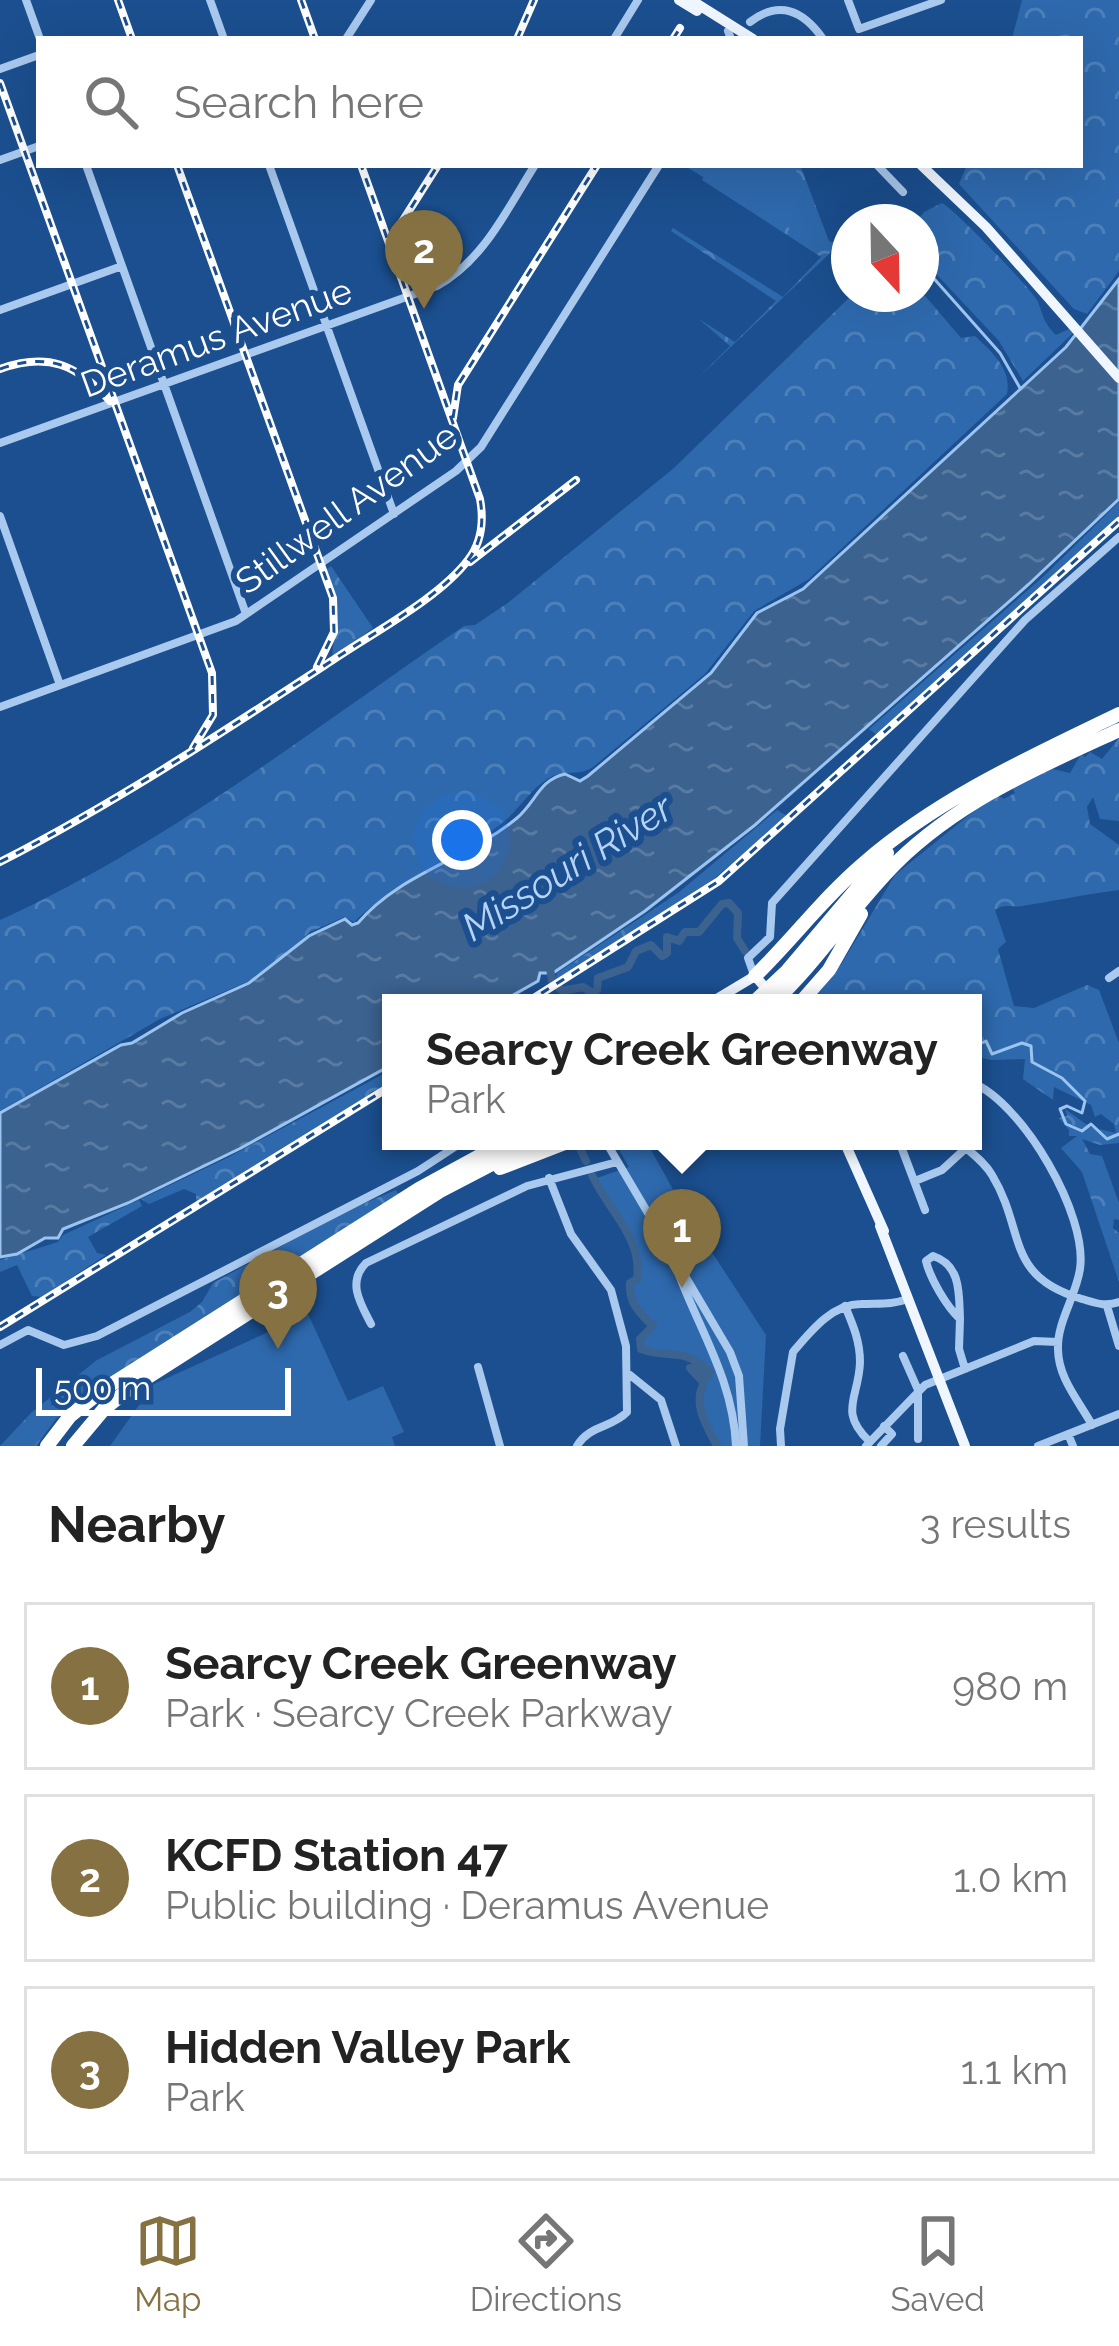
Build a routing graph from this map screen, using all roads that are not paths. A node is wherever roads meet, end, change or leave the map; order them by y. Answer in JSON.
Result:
{"nodes":[{"id":1,"x":26,"y":0,"type":"edge"},
{"id":2,"x":210,"y":0,"type":"edge"},
{"id":3,"x":371,"y":0,"type":"edge"},
{"id":4,"x":638,"y":0,"type":"edge"},
{"id":5,"x":679,"y":0,"type":"edge"},
{"id":6,"x":692,"y":0,"type":"edge"},
{"id":7,"x":848,"y":0,"type":"edge"},
{"id":8,"x":940,"y":0,"type":"edge"},
{"id":9,"x":750,"y":22,"type":"junction"},
{"id":10,"x":730,"y":32,"type":"edge"},
{"id":11,"x":39,"y":36,"type":"edge"},
{"id":12,"x":223,"y":36,"type":"edge"},
{"id":13,"x":348,"y":36,"type":"edge"},
{"id":14,"x":616,"y":36,"type":"edge"},
{"id":15,"x":753,"y":36,"type":"edge"},
{"id":16,"x":821,"y":36,"type":"edge"},
{"id":17,"x":36,"y":56,"type":"edge"},
{"id":18,"x":0,"y":69,"type":"edge"},
{"id":19,"x":36,"y":147,"type":"edge"},
{"id":20,"x":0,"y":160,"type":"edge"},
{"id":21,"x":87,"y":168,"type":"edge"},
{"id":22,"x":270,"y":168,"type":"edge"},
{"id":23,"x":533,"y":168,"type":"edge"},
{"id":24,"x":657,"y":168,"type":"edge"},
{"id":25,"x":880,"y":168,"type":"edge"},
{"id":26,"x":928,"y":168,"type":"edge"},
{"id":27,"x":903,"y":193,"type":"dead end"},
{"id":28,"x":122,"y":266,"type":"junction"},
{"id":29,"x":0,"y":310,"type":"edge"},
{"id":30,"x":326,"y":326,"type":"junction"},
{"id":31,"x":1119,"y":374,"type":"edge"},
{"id":32,"x":164,"y":383,"type":"junction"},
{"id":33,"x":0,"y":443,"type":"edge"},
{"id":34,"x":394,"y":514,"type":"junction"},
{"id":35,"x":0,"y":516,"type":"edge"},
{"id":36,"x":1119,"y":537,"type":"edge"},
{"id":37,"x":246,"y":614,"type":"junction"},
{"id":38,"x":60,"y":685,"type":"junction"},
{"id":39,"x":0,"y":707,"type":"edge"},
{"id":40,"x":1119,"y":715,"type":"edge"},
{"id":41,"x":1119,"y":730,"type":"edge"},
{"id":42,"x":922,"y":821,"type":"junction"},
{"id":43,"x":898,"y":862,"type":"junction"},
{"id":44,"x":1119,"y":971,"type":"edge"},
{"id":45,"x":792,"y":976,"type":"junction"},
{"id":46,"x":1109,"y":978,"type":"dead end"},
{"id":47,"x":763,"y":990,"type":"edge"},
{"id":48,"x":808,"y":994,"type":"edge"},
{"id":49,"x":982,"y":1088,"type":"edge"},
{"id":50,"x":450,"y":1150,"type":"edge"},
{"id":51,"x":479,"y":1150,"type":"edge"},
{"id":52,"x":490,"y":1150,"type":"edge"},
{"id":53,"x":519,"y":1150,"type":"edge"},
{"id":54,"x":549,"y":1150,"type":"edge"},
{"id":55,"x":611,"y":1150,"type":"edge"},
{"id":56,"x":848,"y":1150,"type":"edge"},
{"id":57,"x":903,"y":1150,"type":"edge"},
{"id":58,"x":959,"y":1150,"type":"edge"},
{"id":59,"x":968,"y":1150,"type":"edge"},
{"id":60,"x":617,"y":1162,"type":"junction"},
{"id":61,"x":446,"y":1173,"type":"junction"},
{"id":62,"x":549,"y":1178,"type":"junction"},
{"id":63,"x":915,"y":1180,"type":"junction"},
{"id":64,"x":413,"y":1208,"type":"junction"},
{"id":65,"x":925,"y":1210,"type":"dead end"},
{"id":66,"x":1072,"y":1296,"type":"junction"},
{"id":67,"x":908,"y":1299,"type":"junction"},
{"id":68,"x":1119,"y":1302,"type":"edge"},
{"id":69,"x":845,"y":1306,"type":"junction"},
{"id":70,"x":1107,"y":1306,"type":"junction"},
{"id":71,"x":960,"y":1319,"type":"junction"},
{"id":72,"x":371,"y":1324,"type":"dead end"},
{"id":73,"x":1058,"y":1342,"type":"junction"},
{"id":74,"x":1119,"y":1346,"type":"edge"},
{"id":75,"x":0,"y":1347,"type":"edge"},
{"id":76,"x":903,"y":1356,"type":"dead end"},
{"id":77,"x":478,"y":1367,"type":"dead end"},
{"id":78,"x":965,"y":1369,"type":"junction"},
{"id":79,"x":629,"y":1374,"type":"junction"},
{"id":80,"x":939,"y":1378,"type":"junction"},
{"id":81,"x":918,"y":1390,"type":"junction"},
{"id":82,"x":1119,"y":1414,"type":"edge"},
{"id":83,"x":1092,"y":1425,"type":"junction"},
{"id":84,"x":884,"y":1426,"type":"junction"},
{"id":85,"x":1068,"y":1434,"type":"junction"},
{"id":86,"x":919,"y":1439,"type":"dead end"},
{"id":87,"x":868,"y":1444,"type":"edge"},
{"id":88,"x":47,"y":1446,"type":"edge"},
{"id":89,"x":73,"y":1446,"type":"edge"},
{"id":90,"x":500,"y":1446,"type":"edge"},
{"id":91,"x":577,"y":1446,"type":"edge"},
{"id":92,"x":676,"y":1446,"type":"edge"},
{"id":93,"x":740,"y":1446,"type":"edge"},
{"id":94,"x":781,"y":1446,"type":"edge"},
{"id":95,"x":881,"y":1446,"type":"edge"},
{"id":96,"x":965,"y":1446,"type":"edge"},
{"id":97,"x":1038,"y":1446,"type":"edge"},
{"id":98,"x":1073,"y":1446,"type":"edge"}],
"edges":[{"from":1,"to":11,"type":"street"},
{"from":2,"to":12,"type":"street"},
{"from":3,"to":13,"type":"street"},
{"from":4,"to":14,"type":"street"},
{"from":5,"to":10,"type":"main road"},
{"from":6,"to":10,"type":"main road"},
{"from":7,"to":8,"type":"street"},
{"from":9,"to":10,"type":"street"},
{"from":9,"to":15,"type":"street"},
{"from":9,"to":16,"type":"street"},
{"from":17,"to":18,"type":"street"},
{"from":19,"to":20,"type":"street"},
{"from":21,"to":28,"type":"street"},
{"from":22,"to":30,"type":"street"},
{"from":23,"to":30,"type":"street","name":"Deramus Avenue"},
{"from":24,"to":34,"type":"street","name":"Stillwell Avenue"},
{"from":25,"to":27,"type":"street"},
{"from":26,"to":31,"type":"main road"},
{"from":28,"to":29,"type":"street"},
{"from":28,"to":32,"type":"street"},
{"from":30,"to":32,"type":"street","name":"Deramus Avenue"},
{"from":30,"to":34,"type":"street"},
{"from":32,"to":33,"type":"street","name":"Deramus Avenue"},
{"from":32,"to":37,"type":"street"},
{"from":34,"to":37,"type":"street","name":"Stillwell Avenue"},
{"from":35,"to":38,"type":"street"},
{"from":36,"to":47,"type":"street"},
{"from":37,"to":38,"type":"street","name":"Stillwell Avenue"},
{"from":38,"to":39,"type":"street","name":"Stillwell Avenue"},
{"from":40,"to":42,"type":"highway"},
{"from":41,"to":43,"type":"highway"},
{"from":42,"to":45,"type":"highway"},
{"from":42,"to":47,"type":"highway"},
{"from":43,"to":45,"type":"highway"},
{"from":43,"to":48,"type":"highway"},
{"from":44,"to":46,"type":"street"},
{"from":45,"to":47,"type":"highway"},
{"from":49,"to":66,"type":"street"},
{"from":50,"to":75,"type":"street"},
{"from":51,"to":61,"type":"highway"},
{"from":52,"to":61,"type":"highway"},
{"from":53,"to":64,"type":"highway"},
{"from":54,"to":64,"type":"highway"},
{"from":55,"to":60,"type":"street"},
{"from":56,"to":67,"type":"main road"},
{"from":57,"to":63,"type":"street"},
{"from":58,"to":63,"type":"street"},
{"from":59,"to":66,"type":"street"},
{"from":60,"to":62,"type":"street"},
{"from":60,"to":93,"type":"street"},
{"from":61,"to":88,"type":"highway"},
{"from":62,"to":72,"type":"street"},
{"from":62,"to":79,"type":"street"},
{"from":63,"to":65,"type":"street"},
{"from":64,"to":89,"type":"highway"},
{"from":66,"to":70,"type":"street"},
{"from":66,"to":73,"type":"street"},
{"from":67,"to":69,"type":"street"},
{"from":67,"to":80,"type":"main road"},
{"from":68,"to":70,"type":"street"},
{"from":69,"to":87,"type":"street"},
{"from":69,"to":94,"type":"street"},
{"from":70,"to":74,"type":"street"},
{"from":71,"to":71,"type":"street"},
{"from":71,"to":78,"type":"street"},
{"from":73,"to":78,"type":"street"},
{"from":73,"to":83,"type":"street"},
{"from":76,"to":81,"type":"street"},
{"from":77,"to":90,"type":"street"},
{"from":78,"to":80,"type":"street"},
{"from":79,"to":91,"type":"street"},
{"from":79,"to":92,"type":"street"},
{"from":80,"to":81,"type":"street"},
{"from":80,"to":96,"type":"main road"},
{"from":81,"to":84,"type":"street"},
{"from":81,"to":86,"type":"street"},
{"from":82,"to":83,"type":"street"},
{"from":83,"to":85,"type":"street"},
{"from":84,"to":87,"type":"street"},
{"from":84,"to":95,"type":"street"},
{"from":85,"to":97,"type":"street"},
{"from":85,"to":98,"type":"street"}]}
